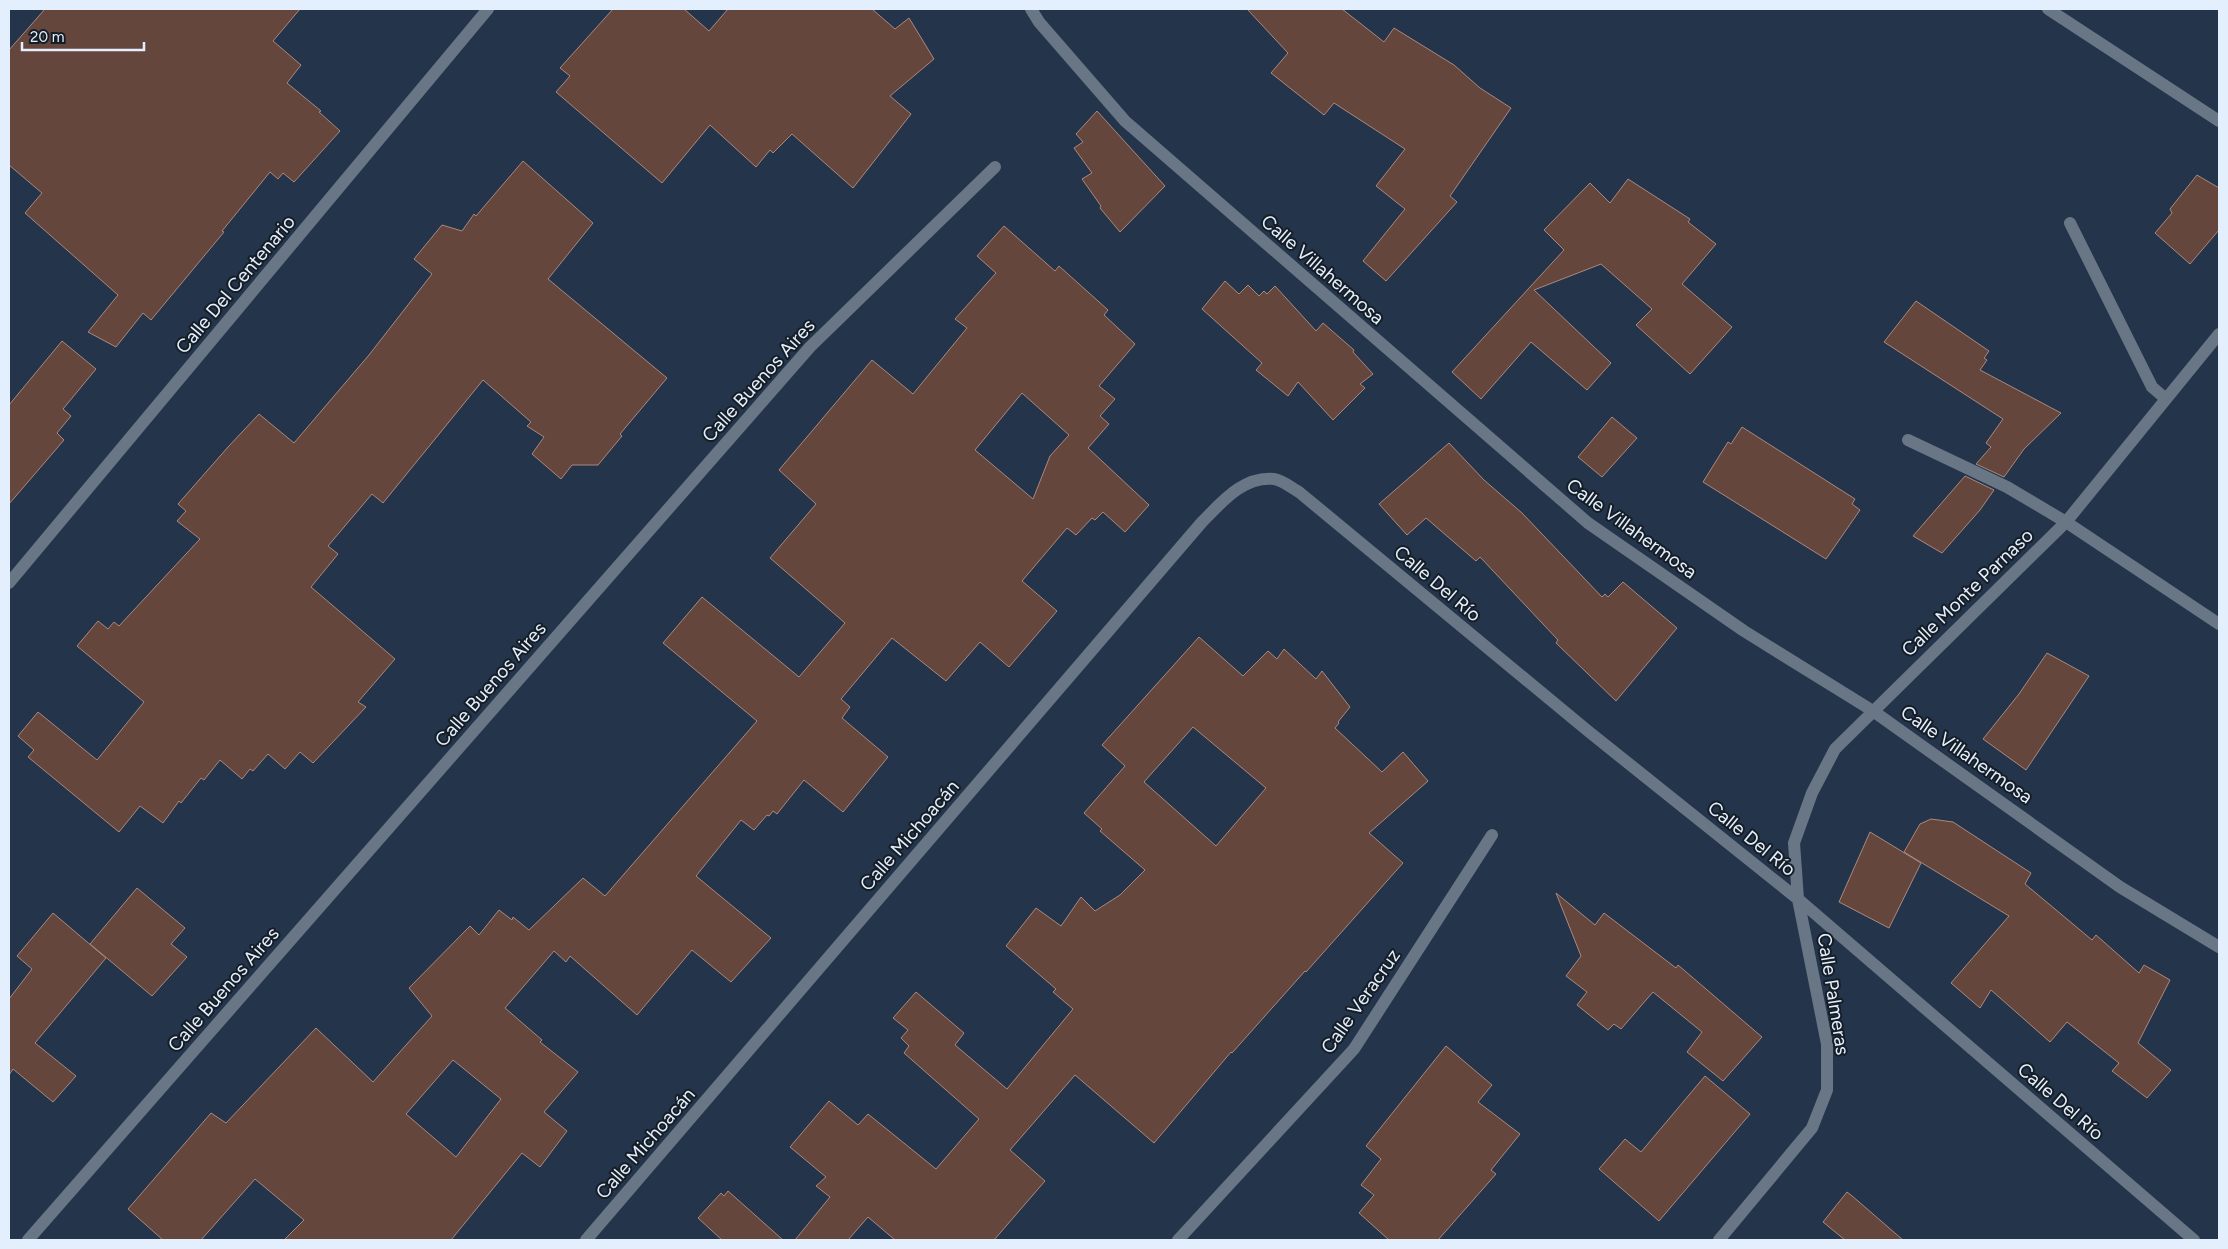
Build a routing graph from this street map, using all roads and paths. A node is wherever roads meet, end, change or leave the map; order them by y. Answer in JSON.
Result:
{"nodes":[{"id":1,"x":488,"y":9,"type":"edge"},
{"id":2,"x":1031,"y":9,"type":"edge"},
{"id":3,"x":2048,"y":9,"type":"edge"},
{"id":4,"x":2219,"y":121,"type":"edge"},
{"id":5,"x":995,"y":167,"type":"dead end"},
{"id":6,"x":2070,"y":223,"type":"dead end"},
{"id":7,"x":2219,"y":334,"type":"edge"},
{"id":8,"x":2166,"y":399,"type":"junction"},
{"id":9,"x":1908,"y":440,"type":"dead end"},
{"id":10,"x":1276,"y":479,"type":"joint"},
{"id":11,"x":2066,"y":522,"type":"junction"},
{"id":12,"x":9,"y":583,"type":"edge"},
{"id":13,"x":2219,"y":624,"type":"edge"},
{"id":14,"x":1873,"y":710,"type":"junction"},
{"id":15,"x":1492,"y":835,"type":"dead end"},
{"id":16,"x":1798,"y":899,"type":"junction"},
{"id":17,"x":2219,"y":947,"type":"edge"},
{"id":18,"x":28,"y":1240,"type":"edge"},
{"id":19,"x":586,"y":1240,"type":"edge"},
{"id":20,"x":1178,"y":1240,"type":"edge"},
{"id":21,"x":1719,"y":1240,"type":"edge"},
{"id":22,"x":2194,"y":1240,"type":"edge"}],
"edges":[{"from":1,"to":12,"type":"street","name":"Calle Del Centenario"},
{"from":2,"to":14,"type":"street","name":"Calle Villahermosa"},
{"from":3,"to":4,"type":"street"},
{"from":5,"to":18,"type":"street","name":"Calle Buenos Aires"},
{"from":6,"to":8,"type":"street"},
{"from":7,"to":8,"type":"street","name":"Calle Monte Parnaso"},
{"from":8,"to":11,"type":"street","name":"Calle Monte Parnaso"},
{"from":9,"to":11,"type":"street"},
{"from":10,"to":16,"type":"street","name":"Calle Del Río"},
{"from":10,"to":19,"type":"street","name":"Calle Michoacán"},
{"from":11,"to":13,"type":"street"},
{"from":11,"to":14,"type":"street","name":"Calle Monte Parnaso"},
{"from":14,"to":16,"type":"street","name":"Calle Monte Parnaso"},
{"from":14,"to":17,"type":"street","name":"Calle Villahermosa"},
{"from":15,"to":20,"type":"street","name":"Calle Veracruz"},
{"from":16,"to":21,"type":"street","name":"Calle Palmeras"},
{"from":16,"to":22,"type":"street","name":"Calle Del Río"}]}
